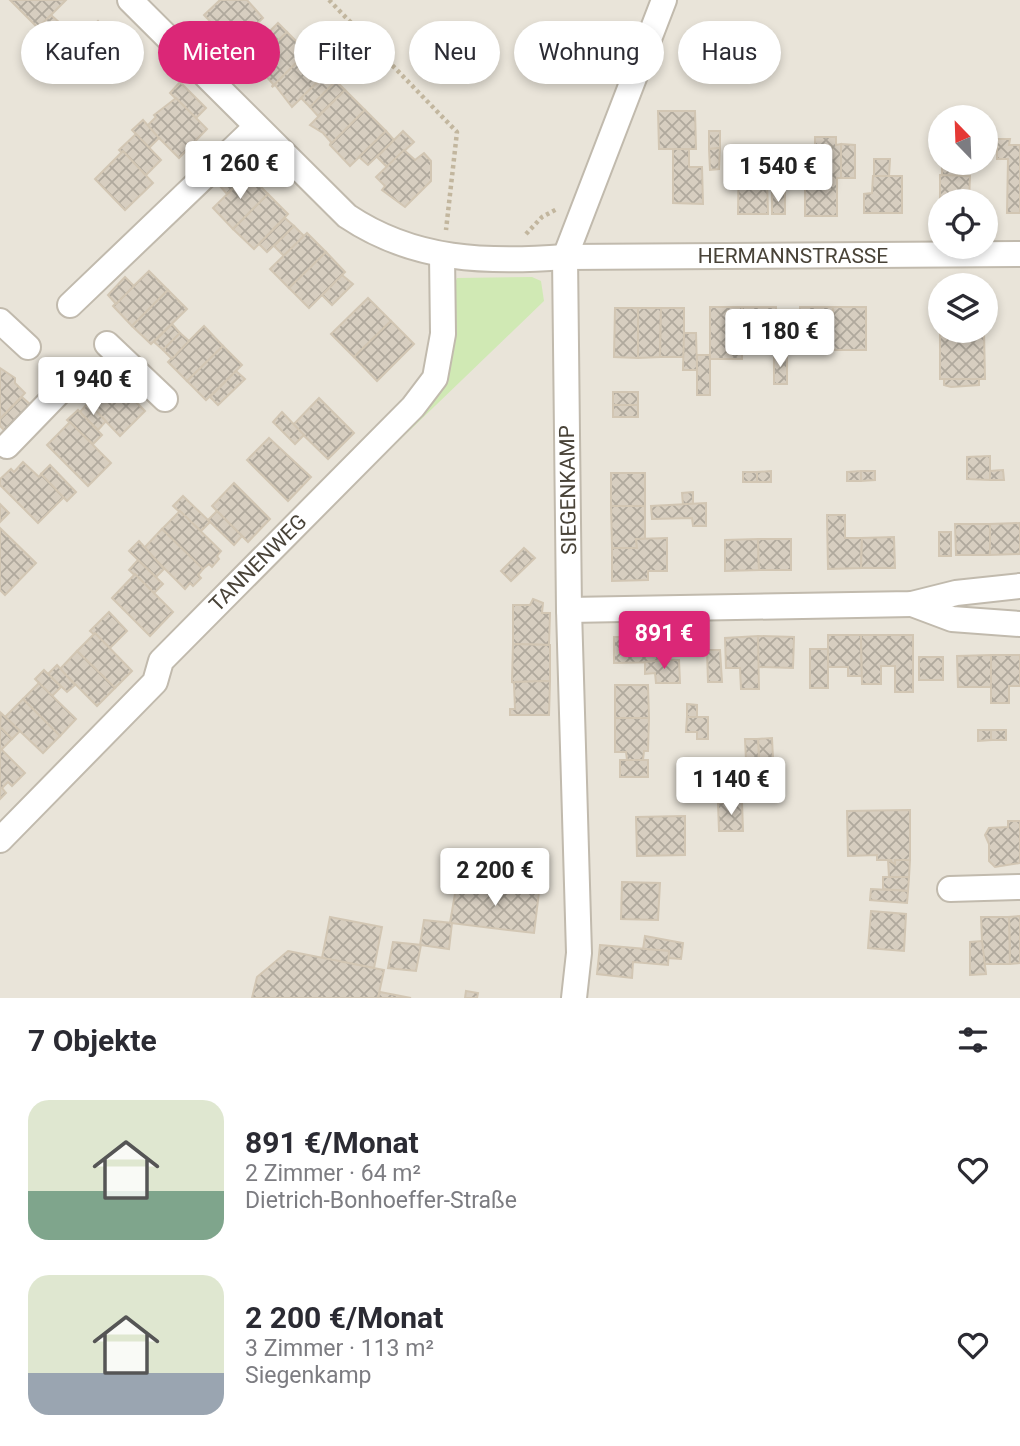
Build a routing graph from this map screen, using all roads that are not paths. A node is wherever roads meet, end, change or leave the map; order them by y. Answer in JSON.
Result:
{"nodes":[{"id":1,"x":130,"y":0,"type":"edge"},
{"id":2,"x":664,"y":0,"type":"edge"},
{"id":3,"x":256,"y":127,"type":"junction"},
{"id":4,"x":1020,"y":254,"type":"edge"},
{"id":5,"x":442,"y":255,"type":"junction"},
{"id":6,"x":565,"y":257,"type":"junction"},
{"id":7,"x":70,"y":305,"type":"dead end"},
{"id":8,"x":0,"y":321,"type":"edge"},
{"id":9,"x":107,"y":344,"type":"dead end"},
{"id":10,"x":28,"y":347,"type":"dead end"},
{"id":11,"x":67,"y":384,"type":"dead end"},
{"id":12,"x":164,"y":399,"type":"dead end"},
{"id":13,"x":7,"y":446,"type":"dead end"},
{"id":14,"x":1020,"y":586,"type":"edge"},
{"id":15,"x":912,"y":604,"type":"junction"},
{"id":16,"x":569,"y":610,"type":"junction"},
{"id":17,"x":1020,"y":624,"type":"edge"},
{"id":18,"x":0,"y":840,"type":"edge"},
{"id":19,"x":1020,"y":887,"type":"edge"},
{"id":20,"x":950,"y":889,"type":"dead end"},
{"id":21,"x":574,"y":998,"type":"edge"}],
"edges":[{"from":1,"to":3,"type":"street","name":"HERMANNSTRASSE"},
{"from":2,"to":6,"type":"street","name":"SIEGENKAMP"},
{"from":3,"to":5,"type":"street","name":"HERMANNSTRASSE"},
{"from":3,"to":7,"type":"street"},
{"from":4,"to":6,"type":"street","name":"HERMANNSTRASSE"},
{"from":5,"to":6,"type":"street","name":"HERMANNSTRASSE"},
{"from":5,"to":18,"type":"street","name":"TANNENWEG"},
{"from":6,"to":16,"type":"street","name":"SIEGENKAMP"},
{"from":8,"to":10,"type":"street"},
{"from":9,"to":12,"type":"street"},
{"from":11,"to":13,"type":"street"},
{"from":14,"to":15,"type":"street"},
{"from":15,"to":16,"type":"street"},
{"from":15,"to":17,"type":"street"},
{"from":16,"to":21,"type":"street","name":"SIEGENKAMP"},
{"from":19,"to":20,"type":"street"}]}
